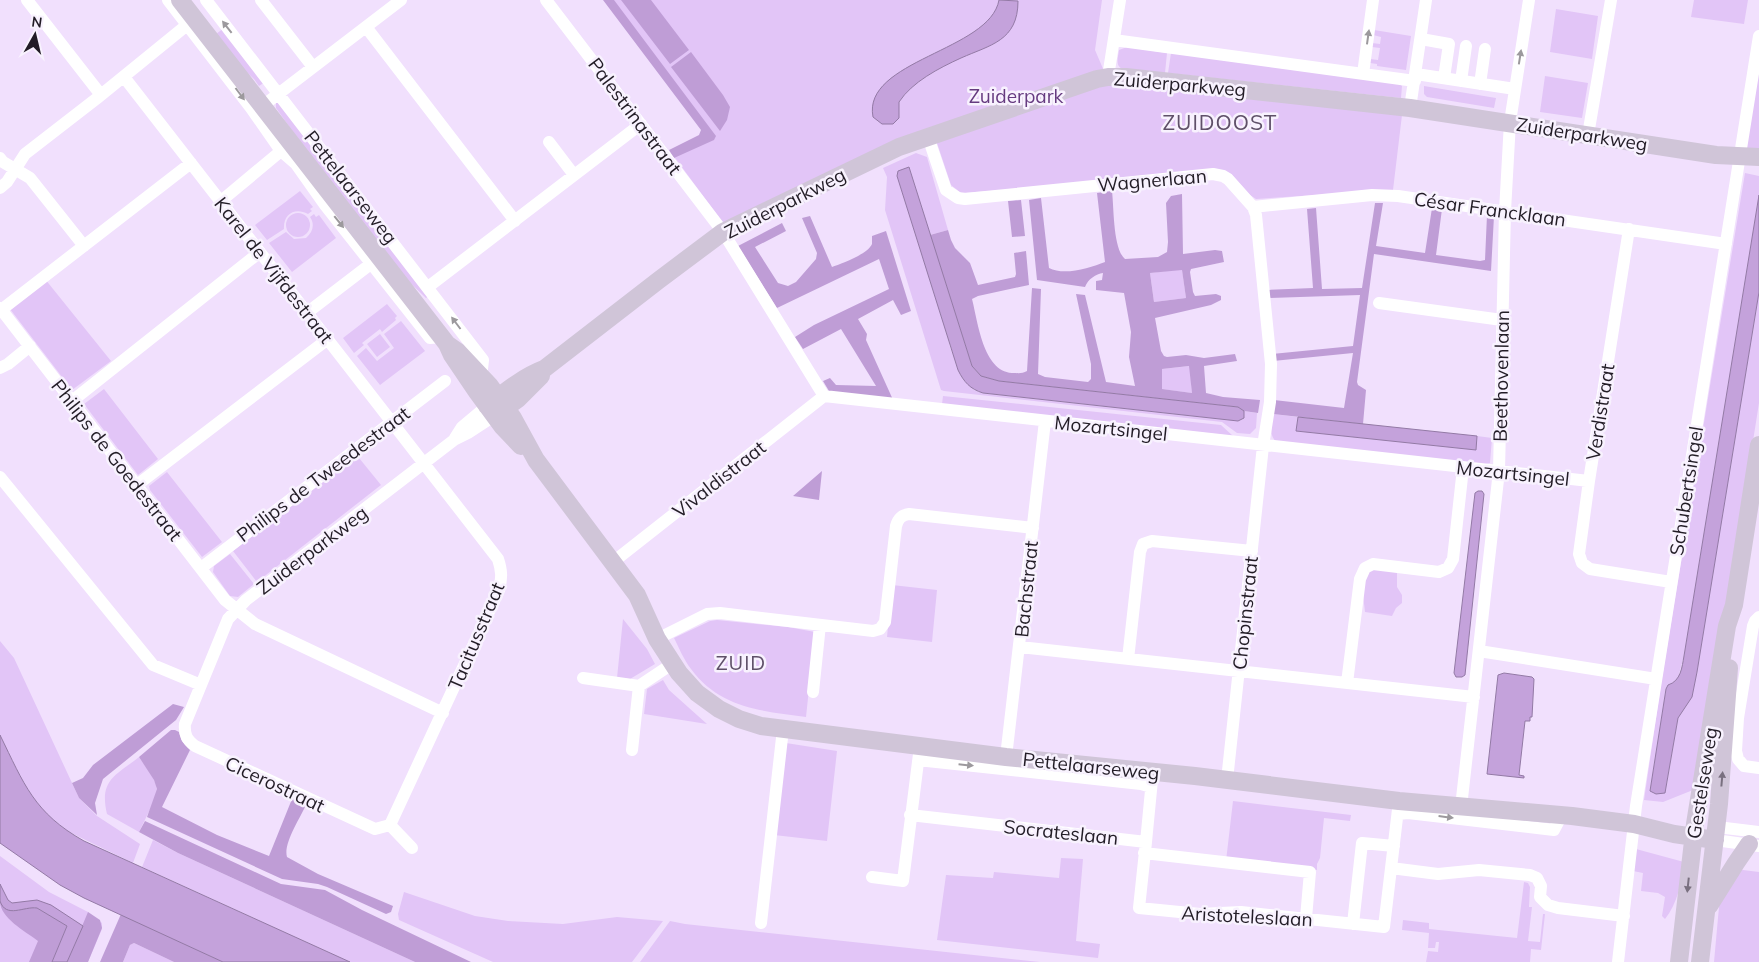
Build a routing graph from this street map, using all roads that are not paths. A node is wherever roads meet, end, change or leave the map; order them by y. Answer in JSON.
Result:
{"nodes":[{"id":1,"x":27,"y":0,"type":"edge"},
{"id":2,"x":168,"y":0,"type":"edge"},
{"id":3,"x":180,"y":0,"type":"edge"},
{"id":4,"x":261,"y":0,"type":"edge"},
{"id":5,"x":546,"y":0,"type":"edge"},
{"id":6,"x":1120,"y":0,"type":"edge"},
{"id":7,"x":1373,"y":0,"type":"edge"},
{"id":8,"x":1426,"y":0,"type":"edge"},
{"id":9,"x":1529,"y":0,"type":"edge"},
{"id":10,"x":1611,"y":0,"type":"edge"},
{"id":11,"x":209,"y":1,"type":"edge"},
{"id":12,"x":399,"y":1,"type":"edge"},
{"id":13,"x":187,"y":25,"type":"junction"},
{"id":14,"x":366,"y":27,"type":"junction"},
{"id":15,"x":1759,"y":36,"type":"edge"},
{"id":16,"x":1421,"y":39,"type":"junction"},
{"id":17,"x":1114,"y":40,"type":"junction"},
{"id":18,"x":1466,"y":46,"type":"dead end"},
{"id":19,"x":1485,"y":49,"type":"dead end"},
{"id":20,"x":313,"y":68,"type":"junction"},
{"id":21,"x":1363,"y":74,"type":"junction"},
{"id":22,"x":124,"y":76,"type":"junction"},
{"id":23,"x":1108,"y":76,"type":"junction"},
{"id":24,"x":1415,"y":77,"type":"junction"},
{"id":25,"x":1444,"y":78,"type":"junction"},
{"id":26,"x":1461,"y":81,"type":"junction"},
{"id":27,"x":1480,"y":84,"type":"junction"},
{"id":28,"x":1515,"y":89,"type":"junction"},
{"id":29,"x":279,"y":94,"type":"junction"},
{"id":30,"x":101,"y":95,"type":"junction"},
{"id":31,"x":1410,"y":108,"type":"junction"},
{"id":32,"x":259,"y":109,"type":"junction"},
{"id":33,"x":1510,"y":122,"type":"junction"},
{"id":34,"x":641,"y":124,"type":"junction"},
{"id":35,"x":1588,"y":134,"type":"junction"},
{"id":36,"x":928,"y":137,"type":"junction"},
{"id":37,"x":549,"y":142,"type":"dead end"},
{"id":38,"x":281,"y":151,"type":"junction"},
{"id":39,"x":1739,"y":157,"type":"junction"},
{"id":40,"x":1759,"y":157,"type":"edge"},
{"id":41,"x":0,"y":158,"type":"edge"},
{"id":42,"x":192,"y":163,"type":"junction"},
{"id":43,"x":1759,"y":164,"type":"edge"},
{"id":44,"x":15,"y":169,"type":"junction"},
{"id":45,"x":574,"y":175,"type":"junction"},
{"id":46,"x":0,"y":188,"type":"edge"},
{"id":47,"x":221,"y":202,"type":"junction"},
{"id":48,"x":1253,"y":208,"type":"junction"},
{"id":49,"x":1505,"y":211,"type":"junction"},
{"id":50,"x":515,"y":221,"type":"junction"},
{"id":51,"x":1629,"y":229,"type":"junction"},
{"id":52,"x":724,"y":232,"type":"junction"},
{"id":53,"x":1726,"y":244,"type":"junction"},
{"id":54,"x":84,"y":246,"type":"junction"},
{"id":55,"x":260,"y":252,"type":"junction"},
{"id":56,"x":372,"y":263,"type":"junction"},
{"id":57,"x":428,"y":287,"type":"junction"},
{"id":58,"x":1379,"y":303,"type":"dead end"},
{"id":59,"x":1,"y":309,"type":"edge"},
{"id":60,"x":308,"y":312,"type":"junction"},
{"id":61,"x":1502,"y":320,"type":"junction"},
{"id":62,"x":328,"y":339,"type":"junction"},
{"id":63,"x":440,"y":340,"type":"junction"},
{"id":64,"x":30,"y":346,"type":"junction"},
{"id":65,"x":0,"y":368,"type":"edge"},
{"id":66,"x":481,"y":378,"type":"junction"},
{"id":67,"x":445,"y":381,"type":"dead end"},
{"id":68,"x":824,"y":396,"type":"junction"},
{"id":69,"x":72,"y":401,"type":"junction"},
{"id":70,"x":496,"y":407,"type":"junction"},
{"id":71,"x":392,"y":421,"type":"junction"},
{"id":72,"x":1045,"y":421,"type":"junction"},
{"id":73,"x":1759,"y":445,"type":"edge"},
{"id":74,"x":1263,"y":446,"type":"junction"},
{"id":75,"x":424,"y":463,"type":"junction"},
{"id":76,"x":1463,"y":468,"type":"junction"},
{"id":77,"x":1499,"y":471,"type":"junction"},
{"id":78,"x":0,"y":477,"type":"edge"},
{"id":79,"x":1589,"y":481,"type":"junction"},
{"id":80,"x":137,"y":485,"type":"junction"},
{"id":81,"x":1033,"y":528,"type":"junction"},
{"id":82,"x":1252,"y":551,"type":"junction"},
{"id":83,"x":613,"y":562,"type":"junction"},
{"id":84,"x":200,"y":568,"type":"junction"},
{"id":85,"x":1671,"y":582,"type":"junction"},
{"id":86,"x":1734,"y":605,"type":"junction"},
{"id":87,"x":237,"y":610,"type":"junction"},
{"id":88,"x":1758,"y":617,"type":"edge"},
{"id":89,"x":820,"y":625,"type":"junction"},
{"id":90,"x":657,"y":639,"type":"junction"},
{"id":91,"x":1020,"y":647,"type":"junction"},
{"id":92,"x":1479,"y":651,"type":"junction"},
{"id":93,"x":1128,"y":659,"type":"junction"},
{"id":94,"x":672,"y":664,"type":"junction"},
{"id":95,"x":1239,"y":672,"type":"junction"},
{"id":96,"x":583,"y":678,"type":"dead end"},
{"id":97,"x":1656,"y":678,"type":"junction"},
{"id":98,"x":1347,"y":684,"type":"junction"},
{"id":99,"x":201,"y":685,"type":"junction"},
{"id":100,"x":639,"y":686,"type":"junction"},
{"id":101,"x":813,"y":692,"type":"dead end"},
{"id":102,"x":1474,"y":697,"type":"junction"},
{"id":103,"x":443,"y":713,"type":"junction"},
{"id":104,"x":783,"y":729,"type":"junction"},
{"id":105,"x":632,"y":750,"type":"dead end"},
{"id":106,"x":919,"y":754,"type":"junction"},
{"id":107,"x":1006,"y":757,"type":"junction"},
{"id":108,"x":1759,"y":768,"type":"edge"},
{"id":109,"x":1152,"y":780,"type":"junction"},
{"id":110,"x":1227,"y":780,"type":"junction"},
{"id":111,"x":1399,"y":807,"type":"junction"},
{"id":112,"x":1461,"y":807,"type":"junction"},
{"id":113,"x":910,"y":815,"type":"junction"},
{"id":114,"x":1562,"y":815,"type":"junction"},
{"id":115,"x":1634,"y":824,"type":"junction"},
{"id":116,"x":390,"y":825,"type":"junction"},
{"id":117,"x":1694,"y":830,"type":"junction"},
{"id":118,"x":1716,"y":833,"type":"junction"},
{"id":119,"x":1756,"y":841,"type":"edge"},
{"id":120,"x":1394,"y":846,"type":"junction"},
{"id":121,"x":412,"y":848,"type":"dead end"},
{"id":122,"x":1145,"y":848,"type":"junction"},
{"id":123,"x":1391,"y":868,"type":"junction"},
{"id":124,"x":872,"y":877,"type":"dead end"},
{"id":125,"x":1139,"y":908,"type":"joint"},
{"id":126,"x":1706,"y":911,"type":"junction"},
{"id":127,"x":1624,"y":916,"type":"junction"},
{"id":128,"x":1306,"y":918,"type":"junction"},
{"id":129,"x":761,"y":923,"type":"dead end"},
{"id":130,"x":1353,"y":924,"type":"junction"},
{"id":131,"x":1618,"y":962,"type":"edge"},
{"id":132,"x":1680,"y":962,"type":"edge"},
{"id":133,"x":1700,"y":962,"type":"edge"}],
"edges":[{"from":1,"to":30,"type":"street"},
{"from":2,"to":13,"type":"street","name":"Pettelaarseweg"},
{"from":3,"to":32,"type":"street","name":"Pettelaarseweg"},
{"from":4,"to":20,"type":"street"},
{"from":5,"to":34,"type":"street","name":"Palestrinastraat"},
{"from":6,"to":17,"type":"street"},
{"from":21,"to":7,"type":"street","one_way":true},
{"from":8,"to":16,"type":"street"},
{"from":28,"to":9,"type":"street","name":"Beethovenlaan","one_way":true},
{"from":10,"to":35,"type":"street"},
{"from":29,"to":11,"type":"street","name":"Pettelaarseweg","one_way":true},
{"from":12,"to":14,"type":"street"},
{"from":13,"to":22,"type":"street"},
{"from":13,"to":32,"type":"street","name":"Pettelaarseweg","one_way":true},
{"from":14,"to":20,"type":"street"},
{"from":14,"to":50,"type":"street"},
{"from":15,"to":39,"type":"street","name":"Schubertsingel"},
{"from":16,"to":24,"type":"street"},
{"from":16,"to":25,"type":"street"},
{"from":17,"to":21,"type":"street","name":"Zuiderparkweg"},
{"from":17,"to":23,"type":"street"},
{"from":18,"to":26,"type":"street"},
{"from":19,"to":27,"type":"street"},
{"from":20,"to":29,"type":"street"},
{"from":21,"to":24,"type":"street","name":"Zuiderparkweg"},
{"from":22,"to":30,"type":"street"},
{"from":22,"to":42,"type":"street","name":"Karel de Vijfdestraat"},
{"from":23,"to":31,"type":"street","name":"Zuiderparkweg"},
{"from":23,"to":36,"type":"street","name":"Zuiderparkweg"},
{"from":24,"to":25,"type":"street","name":"Zuiderparkweg"},
{"from":24,"to":31,"type":"street"},
{"from":25,"to":26,"type":"street","name":"Zuiderparkweg"},
{"from":26,"to":27,"type":"street","name":"Zuiderparkweg"},
{"from":27,"to":28,"type":"street","name":"Zuiderparkweg"},
{"from":28,"to":33,"type":"street","name":"Beethovenlaan"},
{"from":29,"to":32,"type":"street"},
{"from":29,"to":57,"type":"street","name":"Pettelaarseweg"},
{"from":30,"to":44,"type":"street"},
{"from":31,"to":33,"type":"street","name":"Zuiderparkweg"},
{"from":32,"to":38,"type":"street","name":"Pettelaarseweg"},
{"from":32,"to":63,"type":"street","name":"Pettelaarseweg"},
{"from":33,"to":35,"type":"street","name":"Zuiderparkweg"},
{"from":33,"to":49,"type":"street","name":"Beethovenlaan"},
{"from":34,"to":45,"type":"street"},
{"from":34,"to":52,"type":"street","name":"Palestrinastraat"},
{"from":35,"to":39,"type":"street","name":"Zuiderparkweg"},
{"from":36,"to":48,"type":"street","name":"Wagnerlaan"},
{"from":36,"to":52,"type":"street","name":"Zuiderparkweg"},
{"from":37,"to":45,"type":"street"},
{"from":38,"to":47,"type":"street","name":"Pettelaarseweg"},
{"from":38,"to":56,"type":"street","name":"Pettelaarseweg","one_way":true},
{"from":39,"to":40,"type":"street","name":"Zuiderparkweg"},
{"from":39,"to":43,"type":"street","name":"Zuiderparkweg"},
{"from":39,"to":53,"type":"street","name":"Schubertsingel"},
{"from":41,"to":44,"type":"street"},
{"from":42,"to":47,"type":"street","name":"Karel de Vijfdestraat"},
{"from":42,"to":54,"type":"street"},
{"from":44,"to":46,"type":"street"},
{"from":44,"to":54,"type":"street"},
{"from":45,"to":50,"type":"street"},
{"from":47,"to":55,"type":"street","name":"Karel de Vijfdestraat"},
{"from":48,"to":49,"type":"street","name":"César Francklaan"},
{"from":48,"to":74,"type":"street","name":"Wagnerlaan"},
{"from":49,"to":51,"type":"street","name":"César Francklaan"},
{"from":49,"to":61,"type":"street","name":"Beethovenlaan"},
{"from":50,"to":57,"type":"street"},
{"from":51,"to":53,"type":"street","name":"César Francklaan"},
{"from":51,"to":79,"type":"street","name":"Verdistraat"},
{"from":52,"to":68,"type":"street"},
{"from":52,"to":70,"type":"street","name":"Zuiderparkweg"},
{"from":53,"to":85,"type":"street","name":"Schubertsingel"},
{"from":54,"to":59,"type":"street"},
{"from":55,"to":60,"type":"street","name":"Karel de Vijfdestraat"},
{"from":55,"to":69,"type":"street"},
{"from":56,"to":60,"type":"street","name":"Pettelaarseweg"},
{"from":56,"to":63,"type":"street","name":"Pettelaarseweg"},
{"from":66,"to":57,"type":"street","name":"Pettelaarseweg","one_way":true},
{"from":58,"to":61,"type":"street"},
{"from":59,"to":64,"type":"street","name":"Philips de Goedestraat"},
{"from":60,"to":62,"type":"street","name":"Karel de Vijfdestraat"},
{"from":61,"to":77,"type":"street","name":"Beethovenlaan"},
{"from":62,"to":71,"type":"street","name":"Karel de Vijfdestraat"},
{"from":62,"to":80,"type":"street"},
{"from":63,"to":66,"type":"street","name":"Pettelaarseweg"},
{"from":63,"to":70,"type":"street","name":"Pettelaarseweg"},
{"from":64,"to":65,"type":"street"},
{"from":64,"to":69,"type":"street","name":"Philips de Goedestraat"},
{"from":66,"to":70,"type":"street","name":"Pettelaarseweg"},
{"from":67,"to":71,"type":"street","name":"Philips de Tweedestraat"},
{"from":68,"to":72,"type":"street","name":"Mozartsingel"},
{"from":68,"to":83,"type":"street","name":"Vivaldistraat"},
{"from":69,"to":80,"type":"street","name":"Philips de Goedestraat"},
{"from":70,"to":75,"type":"street","name":"Zuiderparkweg"},
{"from":70,"to":83,"type":"street","name":"Pettelaarseweg"},
{"from":71,"to":75,"type":"street","name":"Karel de Vijfdestraat"},
{"from":71,"to":84,"type":"street","name":"Philips de Tweedestraat"},
{"from":72,"to":74,"type":"street","name":"Mozartsingel"},
{"from":72,"to":81,"type":"street","name":"Bachstraat"},
{"from":73,"to":86,"type":"street","name":"Gestelseweg"},
{"from":74,"to":76,"type":"street","name":"Mozartsingel"},
{"from":74,"to":82,"type":"street","name":"Chopinstraat"},
{"from":75,"to":87,"type":"street","name":"Zuiderparkweg"},
{"from":75,"to":103,"type":"street","name":"Tacitusstraat"},
{"from":76,"to":77,"type":"street","name":"Mozartsingel"},
{"from":76,"to":98,"type":"street"},
{"from":77,"to":79,"type":"street","name":"Mozartsingel"},
{"from":77,"to":92,"type":"street","name":"Beethovenlaan"},
{"from":78,"to":99,"type":"street"},
{"from":79,"to":85,"type":"street","name":"Verdistraat"},
{"from":80,"to":84,"type":"street","name":"Philips de Goedestraat"},
{"from":81,"to":89,"type":"street"},
{"from":81,"to":91,"type":"street","name":"Bachstraat"},
{"from":82,"to":93,"type":"street"},
{"from":82,"to":95,"type":"street","name":"Chopinstraat"},
{"from":83,"to":90,"type":"street","name":"Pettelaarseweg"},
{"from":84,"to":87,"type":"street","name":"Philips de Goedestraat"},
{"from":85,"to":97,"type":"street","name":"Schubertsingel"},
{"from":86,"to":117,"type":"street","name":"Gestelseweg"},
{"from":118,"to":86,"type":"street","name":"Gestelseweg","one_way":true},
{"from":87,"to":99,"type":"street","name":"Zuiderparkweg"},
{"from":87,"to":103,"type":"street","name":"Philips de Goedestraat"},
{"from":88,"to":108,"type":"street","name":"Gestelseweg"},
{"from":89,"to":90,"type":"street"},
{"from":89,"to":101,"type":"street"},
{"from":90,"to":94,"type":"street","name":"Pettelaarseweg"},
{"from":91,"to":93,"type":"street"},
{"from":91,"to":107,"type":"street","name":"Bachstraat"},
{"from":92,"to":97,"type":"street"},
{"from":92,"to":102,"type":"street","name":"Beethovenlaan"},
{"from":93,"to":95,"type":"street"},
{"from":94,"to":100,"type":"street"},
{"from":94,"to":104,"type":"street","name":"Pettelaarseweg"},
{"from":95,"to":98,"type":"street"},
{"from":95,"to":110,"type":"street","name":"Chopinstraat"},
{"from":96,"to":100,"type":"street"},
{"from":97,"to":115,"type":"street","name":"Schubertsingel"},
{"from":98,"to":102,"type":"street"},
{"from":99,"to":116,"type":"street","name":"Cicerostraat"},
{"from":100,"to":105,"type":"street"},
{"from":102,"to":112,"type":"street","name":"Beethovenlaan"},
{"from":103,"to":116,"type":"street","name":"Tacitusstraat"},
{"from":104,"to":106,"type":"street","name":"Pettelaarseweg"},
{"from":104,"to":129,"type":"street"},
{"from":106,"to":107,"type":"street","name":"Pettelaarseweg"},
{"from":106,"to":109,"type":"street","name":"Pettelaarseweg","one_way":true},
{"from":106,"to":113,"type":"street"},
{"from":107,"to":109,"type":"street","name":"Pettelaarseweg"},
{"from":109,"to":110,"type":"street","name":"Pettelaarseweg"},
{"from":109,"to":122,"type":"street"},
{"from":110,"to":111,"type":"street","name":"Pettelaarseweg"},
{"from":111,"to":112,"type":"street","name":"Pettelaarseweg"},
{"from":111,"to":114,"type":"street","name":"Pettelaarseweg","one_way":true},
{"from":111,"to":120,"type":"street"},
{"from":112,"to":114,"type":"street","name":"Pettelaarseweg"},
{"from":113,"to":122,"type":"street","name":"Socrateslaan"},
{"from":113,"to":124,"type":"street"},
{"from":114,"to":115,"type":"street","name":"Pettelaarseweg"},
{"from":115,"to":117,"type":"street","name":"Pettelaarseweg"},
{"from":115,"to":127,"type":"street","name":"Schubertsingel"},
{"from":116,"to":121,"type":"street"},
{"from":117,"to":118,"type":"street","name":"Pettelaarseweg"},
{"from":117,"to":132,"type":"street","name":"Gestelseweg","one_way":true},
{"from":118,"to":119,"type":"street"},
{"from":118,"to":126,"type":"street","name":"Gestelseweg"},
{"from":119,"to":126,"type":"street"},
{"from":120,"to":123,"type":"street"},
{"from":120,"to":130,"type":"street"},
{"from":122,"to":125,"type":"street","name":"Socrateslaan"},
{"from":122,"to":128,"type":"street"},
{"from":123,"to":127,"type":"street"},
{"from":123,"to":130,"type":"street","name":"Aristoteleslaan"},
{"from":125,"to":128,"type":"street","name":"Aristoteleslaan"},
{"from":126,"to":133,"type":"street","name":"Gestelseweg"},
{"from":127,"to":131,"type":"street","name":"Schubertsingel"},
{"from":128,"to":130,"type":"street","name":"Aristoteleslaan"}]}
